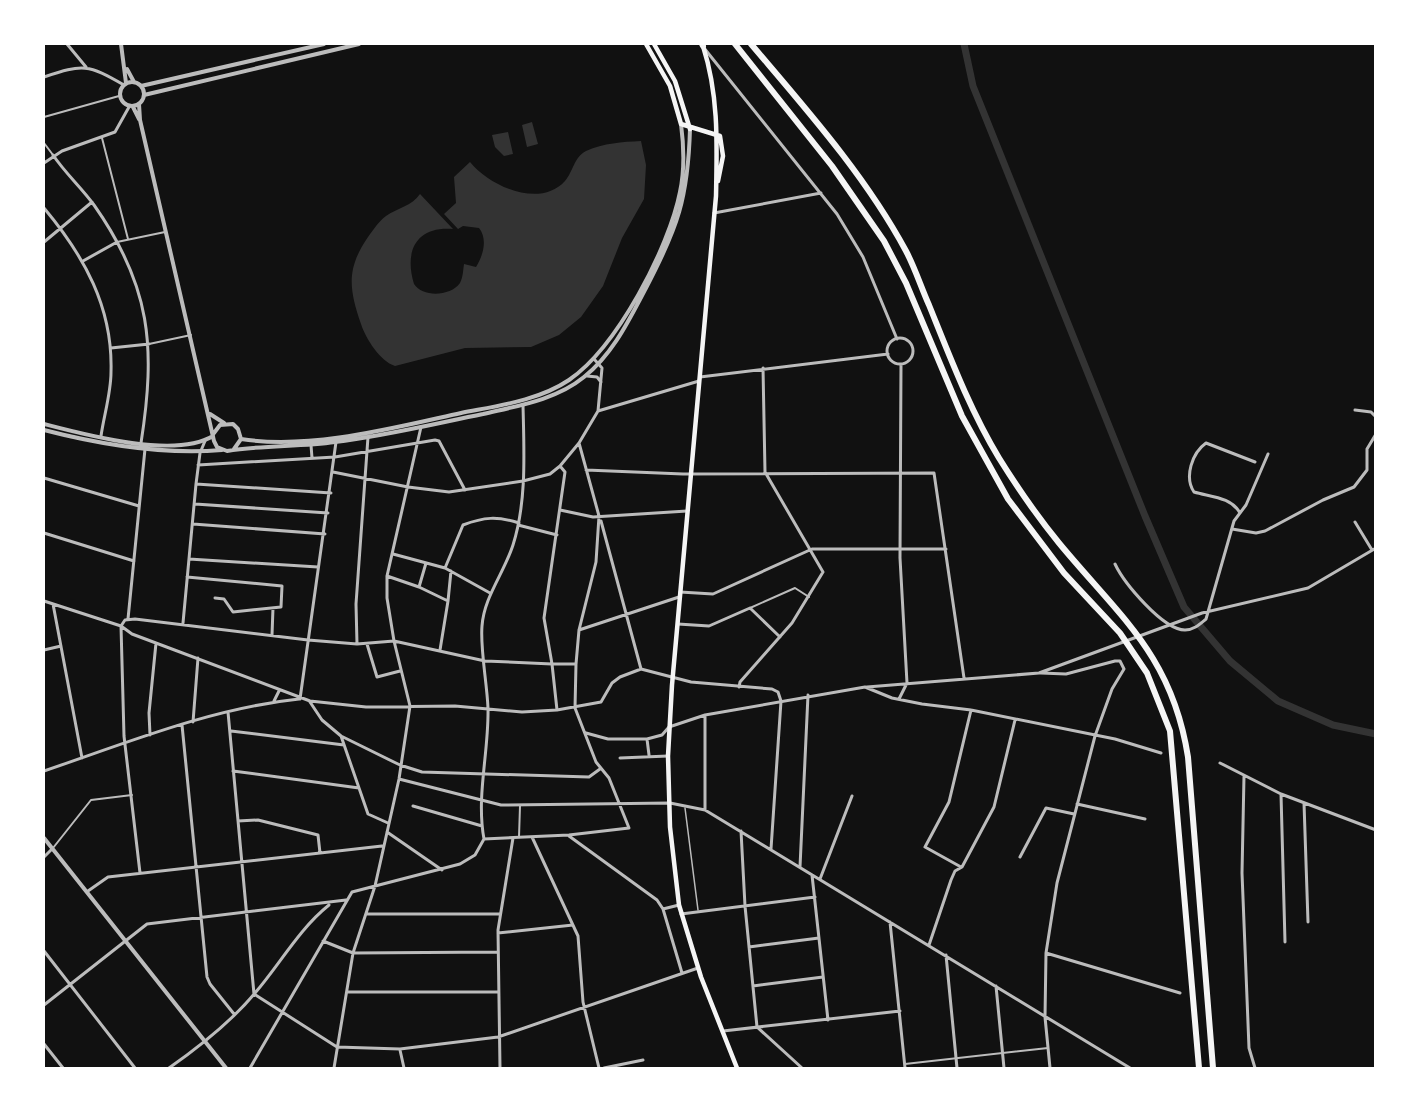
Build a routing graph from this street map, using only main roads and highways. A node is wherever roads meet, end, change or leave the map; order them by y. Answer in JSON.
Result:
{"nodes":[{"id":1,"x":646,"y":44,"type":"edge"},
{"id":2,"x":654,"y":44,"type":"edge"},
{"id":3,"x":735,"y":44,"type":"edge"},
{"id":4,"x":751,"y":44,"type":"edge"},
{"id":5,"x":703,"y":45,"type":"edge"},
{"id":6,"x":690,"y":129,"type":"junction"},
{"id":7,"x":717,"y":133,"type":"junction"},
{"id":8,"x":737,"y":1068,"type":"edge"},
{"id":9,"x":1199,"y":1068,"type":"edge"},
{"id":10,"x":1213,"y":1068,"type":"edge"}],
"edges":[{"from":1,"to":6,"type":"main road"},
{"from":2,"to":6,"type":"main road"},
{"from":3,"to":9,"type":"highway"},
{"from":4,"to":10,"type":"highway"},
{"from":5,"to":7,"type":"main road"},
{"from":6,"to":7,"type":"main road"},
{"from":7,"to":8,"type":"main road"}]}
